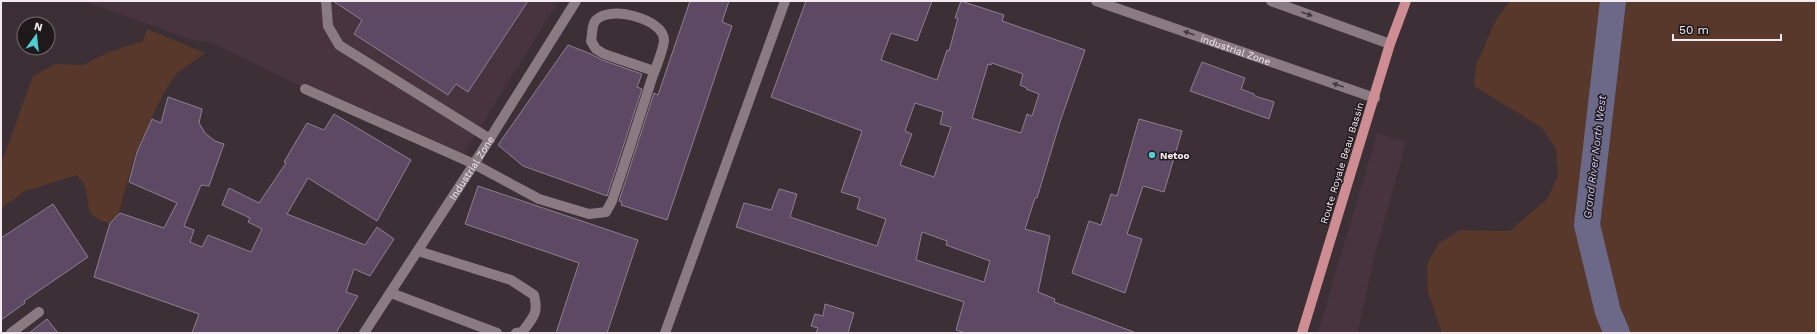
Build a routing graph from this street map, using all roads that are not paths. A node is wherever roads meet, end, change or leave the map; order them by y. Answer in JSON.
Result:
{"nodes":[{"id":1,"x":326,"y":1,"type":"edge"},
{"id":2,"x":576,"y":1,"type":"edge"},
{"id":3,"x":785,"y":1,"type":"edge"},
{"id":4,"x":1096,"y":1,"type":"edge"},
{"id":5,"x":1270,"y":1,"type":"edge"},
{"id":6,"x":1406,"y":1,"type":"edge"},
{"id":7,"x":1390,"y":44,"type":"junction"},
{"id":8,"x":654,"y":71,"type":"junction"},
{"id":9,"x":305,"y":89,"type":"dead end"},
{"id":10,"x":1375,"y":98,"type":"junction"},
{"id":11,"x":490,"y":139,"type":"junction"},
{"id":12,"x":474,"y":164,"type":"junction"},
{"id":13,"x":418,"y":251,"type":"junction"},
{"id":14,"x":391,"y":293,"type":"junction"},
{"id":15,"x":39,"y":312,"type":"dead end"},
{"id":16,"x":11,"y":333,"type":"edge"},
{"id":17,"x":364,"y":333,"type":"edge"},
{"id":18,"x":498,"y":333,"type":"edge"},
{"id":19,"x":516,"y":333,"type":"edge"},
{"id":20,"x":665,"y":333,"type":"edge"},
{"id":21,"x":1302,"y":333,"type":"edge"}],
"edges":[{"from":1,"to":11,"type":"street"},
{"from":2,"to":11,"type":"street","name":"Industrial Zone"},
{"from":3,"to":20,"type":"street"},
{"from":10,"to":4,"type":"street","name":"industrial Zone","one_way":true},
{"from":5,"to":7,"type":"street","one_way":true},
{"from":6,"to":7,"type":"main road","name":"Route Royale Beau Bassin"},
{"from":7,"to":10,"type":"main road","name":"Route Royale Beau Bassin"},
{"from":8,"to":8,"type":"street"},
{"from":8,"to":12,"type":"street"},
{"from":9,"to":12,"type":"street"},
{"from":10,"to":21,"type":"main road","name":"Route Royale Beau Bassin"},
{"from":11,"to":12,"type":"street","name":"Industrial Zone"},
{"from":12,"to":13,"type":"street","name":"Industrial Zone"},
{"from":13,"to":14,"type":"street","name":"Industrial Zone"},
{"from":13,"to":19,"type":"street"},
{"from":14,"to":17,"type":"street","name":"Industrial Zone"},
{"from":14,"to":18,"type":"street"},
{"from":15,"to":16,"type":"street"}]}
